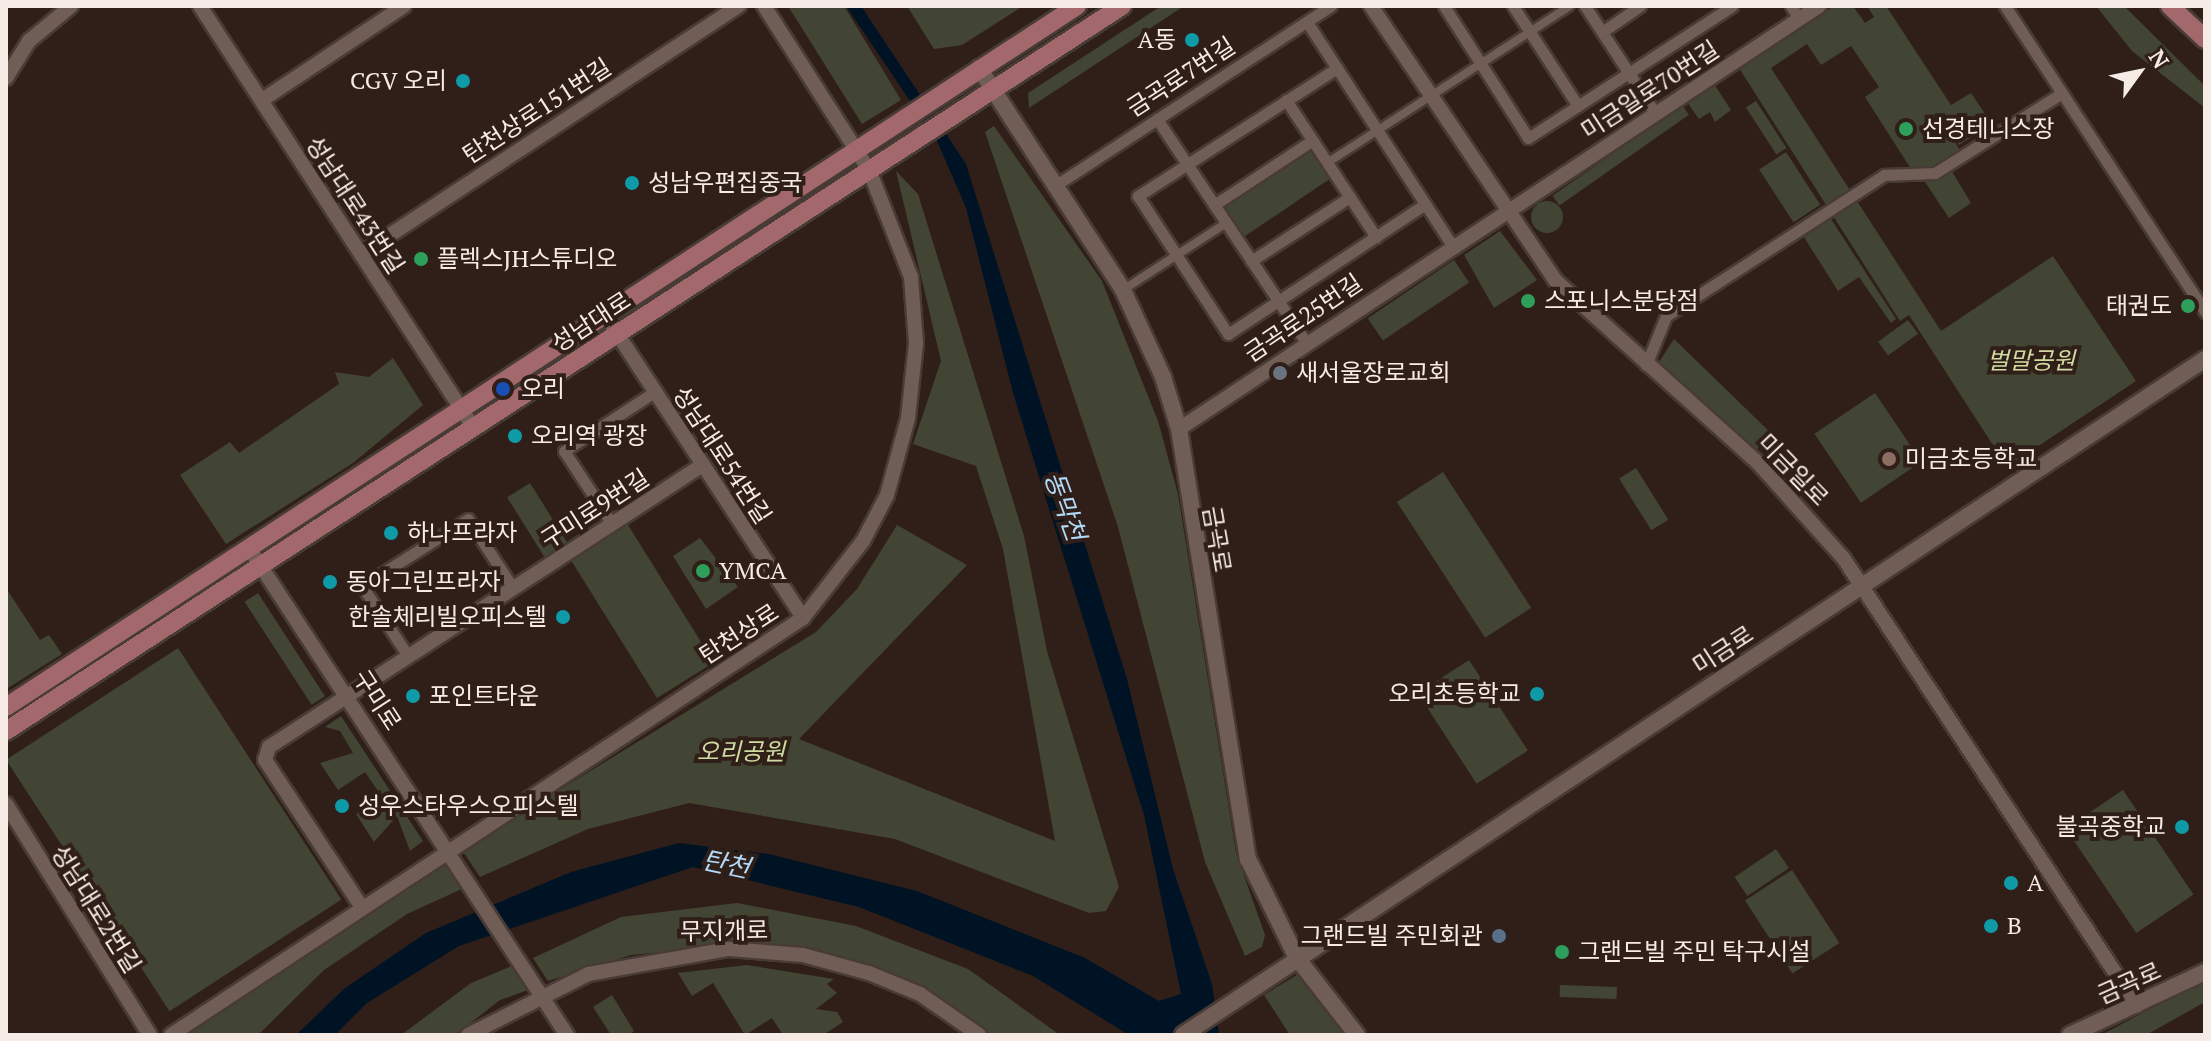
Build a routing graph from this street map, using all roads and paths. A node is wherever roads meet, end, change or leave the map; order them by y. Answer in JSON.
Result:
{"nodes":[{"id":1,"x":71,"y":6,"type":"edge"},
{"id":2,"x":200,"y":6,"type":"edge"},
{"id":3,"x":404,"y":6,"type":"edge"},
{"id":4,"x":739,"y":6,"type":"edge"},
{"id":5,"x":764,"y":6,"type":"edge"},
{"id":6,"x":1077,"y":6,"type":"edge"},
{"id":7,"x":1122,"y":6,"type":"edge"},
{"id":8,"x":1331,"y":6,"type":"edge"},
{"id":9,"x":1371,"y":6,"type":"edge"},
{"id":10,"x":1444,"y":6,"type":"edge"},
{"id":11,"x":1513,"y":6,"type":"edge"},
{"id":12,"x":1570,"y":6,"type":"edge"},
{"id":13,"x":1585,"y":6,"type":"edge"},
{"id":14,"x":1640,"y":6,"type":"edge"},
{"id":15,"x":1732,"y":6,"type":"edge"},
{"id":16,"x":1819,"y":6,"type":"edge"},
{"id":17,"x":2005,"y":6,"type":"edge"},
{"id":18,"x":2170,"y":6,"type":"edge"},
{"id":19,"x":1795,"y":12,"type":"edge"},
{"id":20,"x":52,"y":18,"type":"junction"},
{"id":21,"x":1307,"y":22,"type":"junction"},
{"id":22,"x":1530,"y":32,"type":"junction"},
{"id":23,"x":1602,"y":32,"type":"junction"},
{"id":24,"x":2205,"y":39,"type":"edge"},
{"id":25,"x":6,"y":55,"type":"edge"},
{"id":26,"x":1481,"y":64,"type":"junction"},
{"id":27,"x":1337,"y":68,"type":"junction"},
{"id":28,"x":1629,"y":73,"type":"junction"},
{"id":29,"x":972,"y":74,"type":"junction"},
{"id":30,"x":6,"y":78,"type":"edge"},
{"id":31,"x":2062,"y":93,"type":"junction"},
{"id":32,"x":985,"y":95,"type":"junction"},
{"id":33,"x":1430,"y":97,"type":"junction"},
{"id":34,"x":262,"y":100,"type":"junction"},
{"id":35,"x":1286,"y":100,"type":"junction"},
{"id":36,"x":1578,"y":106,"type":"junction"},
{"id":37,"x":1655,"y":113,"type":"junction"},
{"id":38,"x":1157,"y":119,"type":"junction"},
{"id":39,"x":1376,"y":129,"type":"junction"},
{"id":40,"x":1313,"y":140,"type":"junction"},
{"id":41,"x":857,"y":150,"type":"junction"},
{"id":42,"x":1327,"y":163,"type":"junction"},
{"id":43,"x":1188,"y":165,"type":"junction"},
{"id":44,"x":869,"y":170,"type":"junction"},
{"id":45,"x":1056,"y":185,"type":"junction"},
{"id":46,"x":1350,"y":197,"type":"junction"},
{"id":47,"x":1425,"y":204,"type":"junction"},
{"id":48,"x":1214,"y":205,"type":"junction"},
{"id":49,"x":1505,"y":211,"type":"junction"},
{"id":50,"x":1226,"y":223,"type":"junction"},
{"id":51,"x":1376,"y":237,"type":"junction"},
{"id":52,"x":1452,"y":245,"type":"junction"},
{"id":53,"x":361,"y":254,"type":"junction"},
{"id":54,"x":1176,"y":255,"type":"junction"},
{"id":55,"x":1251,"y":261,"type":"junction"},
{"id":56,"x":1123,"y":290,"type":"junction"},
{"id":57,"x":1279,"y":301,"type":"junction"},
{"id":58,"x":2205,"y":312,"type":"edge"},
{"id":59,"x":605,"y":315,"type":"junction"},
{"id":60,"x":617,"y":334,"type":"junction"},
{"id":61,"x":1306,"y":342,"type":"junction"},
{"id":62,"x":2205,"y":359,"type":"edge"},
{"id":63,"x":1646,"y":365,"type":"junction"},
{"id":64,"x":654,"y":392,"type":"junction"},
{"id":65,"x":461,"y":409,"type":"junction"},
{"id":66,"x":473,"y":427,"type":"junction"},
{"id":67,"x":1179,"y":429,"type":"junction"},
{"id":68,"x":701,"y":466,"type":"junction"},
{"id":69,"x":612,"y":524,"type":"junction"},
{"id":70,"x":249,"y":548,"type":"junction"},
{"id":71,"x":260,"y":565,"type":"junction"},
{"id":72,"x":1863,"y":586,"type":"junction"},
{"id":73,"x":513,"y":588,"type":"junction"},
{"id":74,"x":803,"y":618,"type":"junction"},
{"id":75,"x":408,"y":656,"type":"junction"},
{"id":76,"x":347,"y":695,"type":"junction"},
{"id":77,"x":6,"y":707,"type":"edge"},
{"id":78,"x":6,"y":731,"type":"edge"},
{"id":79,"x":6,"y":804,"type":"edge"},
{"id":80,"x":447,"y":849,"type":"junction"},
{"id":81,"x":361,"y":906,"type":"junction"},
{"id":82,"x":1297,"y":958,"type":"junction"},
{"id":83,"x":2205,"y":972,"type":"edge"},
{"id":84,"x":540,"y":992,"type":"junction"},
{"id":85,"x":2137,"y":1006,"type":"junction"},
{"id":86,"x":150,"y":1035,"type":"edge"},
{"id":87,"x":171,"y":1035,"type":"edge"},
{"id":88,"x":468,"y":1035,"type":"edge"},
{"id":89,"x":567,"y":1035,"type":"edge"},
{"id":90,"x":979,"y":1035,"type":"edge"},
{"id":91,"x":1183,"y":1035,"type":"edge"},
{"id":92,"x":1357,"y":1035,"type":"edge"},
{"id":93,"x":2070,"y":1035,"type":"edge"}],
"edges":[{"from":1,"to":20,"type":"street"},
{"from":2,"to":34,"type":"street","name":"성남대로43번길"},
{"from":3,"to":34,"type":"street"},
{"from":4,"to":53,"type":"street","name":"탄천상로151번길"},
{"from":5,"to":41,"type":"street","name":"탄천상로"},
{"from":6,"to":29,"type":"main road","name":"성남대로"},
{"from":7,"to":32,"type":"main road","name":"성남대로"},
{"from":8,"to":21,"type":"street","name":"금곡로7번길"},
{"from":9,"to":33,"type":"street","name":"미금일로"},
{"from":10,"to":26,"type":"street"},
{"from":11,"to":22,"type":"street"},
{"from":12,"to":22,"type":"street"},
{"from":13,"to":23,"type":"street"},
{"from":14,"to":23,"type":"street"},
{"from":15,"to":28,"type":"street"},
{"from":16,"to":19,"type":"street","name":"미금일로70번길"},
{"from":17,"to":31,"type":"street"},
{"from":18,"to":24,"type":"main road"},
{"from":19,"to":37,"type":"street","name":"미금일로70번길"},
{"from":20,"to":25,"type":"street"},
{"from":20,"to":30,"type":"street"},
{"from":21,"to":27,"type":"street"},
{"from":21,"to":38,"type":"street","name":"금곡로7번길"},
{"from":22,"to":26,"type":"street"},
{"from":22,"to":36,"type":"street"},
{"from":23,"to":28,"type":"street"},
{"from":26,"to":33,"type":"street"},
{"from":26,"to":36,"type":"street"},
{"from":27,"to":35,"type":"street"},
{"from":27,"to":39,"type":"street"},
{"from":28,"to":36,"type":"street"},
{"from":28,"to":37,"type":"street"},
{"from":29,"to":32,"type":"main road","name":"금곡로"},
{"from":29,"to":41,"type":"main road","name":"성남대로"},
{"from":31,"to":58,"type":"street"},
{"from":31,"to":63,"type":"street"},
{"from":32,"to":44,"type":"main road","name":"성남대로"},
{"from":32,"to":45,"type":"main road","name":"금곡로"},
{"from":33,"to":39,"type":"street"},
{"from":33,"to":49,"type":"street","name":"미금일로"},
{"from":34,"to":53,"type":"street","name":"성남대로43번길"},
{"from":35,"to":40,"type":"street"},
{"from":35,"to":43,"type":"street"},
{"from":37,"to":49,"type":"street","name":"미금일로70번길"},
{"from":38,"to":43,"type":"street"},
{"from":38,"to":45,"type":"street","name":"금곡로7번길"},
{"from":39,"to":42,"type":"street"},
{"from":39,"to":47,"type":"street"},
{"from":40,"to":42,"type":"street"},
{"from":40,"to":48,"type":"street"},
{"from":41,"to":44,"type":"street","name":"탄천상로"},
{"from":41,"to":59,"type":"main road","name":"성남대로"},
{"from":42,"to":46,"type":"street"},
{"from":43,"to":48,"type":"street"},
{"from":43,"to":54,"type":"street"},
{"from":44,"to":60,"type":"main road","name":"성남대로"},
{"from":44,"to":74,"type":"street","name":"탄천상로"},
{"from":45,"to":56,"type":"main road","name":"금곡로"},
{"from":46,"to":51,"type":"street"},
{"from":46,"to":55,"type":"street"},
{"from":47,"to":51,"type":"street"},
{"from":47,"to":52,"type":"street"},
{"from":48,"to":50,"type":"street"},
{"from":49,"to":52,"type":"street","name":"금곡로25번길"},
{"from":49,"to":63,"type":"street","name":"미금일로"},
{"from":50,"to":54,"type":"street"},
{"from":50,"to":55,"type":"street"},
{"from":51,"to":57,"type":"street"},
{"from":52,"to":61,"type":"street","name":"금곡로25번길"},
{"from":53,"to":65,"type":"street","name":"성남대로43번길"},
{"from":54,"to":56,"type":"street"},
{"from":54,"to":57,"type":"street"},
{"from":55,"to":57,"type":"street"},
{"from":56,"to":67,"type":"main road","name":"금곡로"},
{"from":57,"to":61,"type":"street"},
{"from":59,"to":60,"type":"street","name":"성남대로54번길"},
{"from":59,"to":65,"type":"main road","name":"성남대로"},
{"from":60,"to":64,"type":"street","name":"성남대로54번길"},
{"from":60,"to":66,"type":"main road","name":"성남대로"},
{"from":61,"to":67,"type":"street","name":"금곡로25번길"},
{"from":62,"to":72,"type":"main road","name":"미금로"},
{"from":63,"to":72,"type":"street","name":"미금일로"},
{"from":64,"to":68,"type":"street","name":"성남대로54번길"},
{"from":64,"to":69,"type":"street"},
{"from":65,"to":66,"type":"street","name":"성남대로43번길"},
{"from":65,"to":70,"type":"main road","name":"성남대로"},
{"from":66,"to":71,"type":"main road","name":"성남대로"},
{"from":67,"to":82,"type":"main road","name":"금곡로"},
{"from":68,"to":69,"type":"street","name":"구미로9번길"},
{"from":68,"to":74,"type":"street","name":"성남대로54번길"},
{"from":69,"to":73,"type":"street","name":"구미로9번길"},
{"from":70,"to":71,"type":"street","name":"구미로"},
{"from":70,"to":77,"type":"main road","name":"성남대로"},
{"from":71,"to":76,"type":"street","name":"구미로"},
{"from":71,"to":78,"type":"main road","name":"성남대로"},
{"from":72,"to":82,"type":"main road","name":"미금로"},
{"from":72,"to":85,"type":"street","name":"미금일로"},
{"from":73,"to":75,"type":"street","name":"구미로9번길"},
{"from":73,"to":75,"type":"street"},
{"from":74,"to":80,"type":"street","name":"탄천상로"},
{"from":75,"to":76,"type":"street","name":"구미로9번길"},
{"from":76,"to":80,"type":"street","name":"구미로"},
{"from":76,"to":81,"type":"street","name":"구미로9번길"},
{"from":79,"to":86,"type":"street","name":"성남대로2번길"},
{"from":80,"to":81,"type":"street","name":"탄천상로"},
{"from":80,"to":84,"type":"street","name":"구미로"},
{"from":81,"to":87,"type":"street","name":"탄천상로"},
{"from":82,"to":91,"type":"main road","name":"미금로"},
{"from":82,"to":92,"type":"main road","name":"금곡로"},
{"from":83,"to":85,"type":"main road","name":"금곡로"},
{"from":84,"to":88,"type":"street","name":"무지개로"},
{"from":84,"to":89,"type":"street"},
{"from":84,"to":90,"type":"street","name":"무지개로"},
{"from":85,"to":93,"type":"main road","name":"금곡로"}]}
